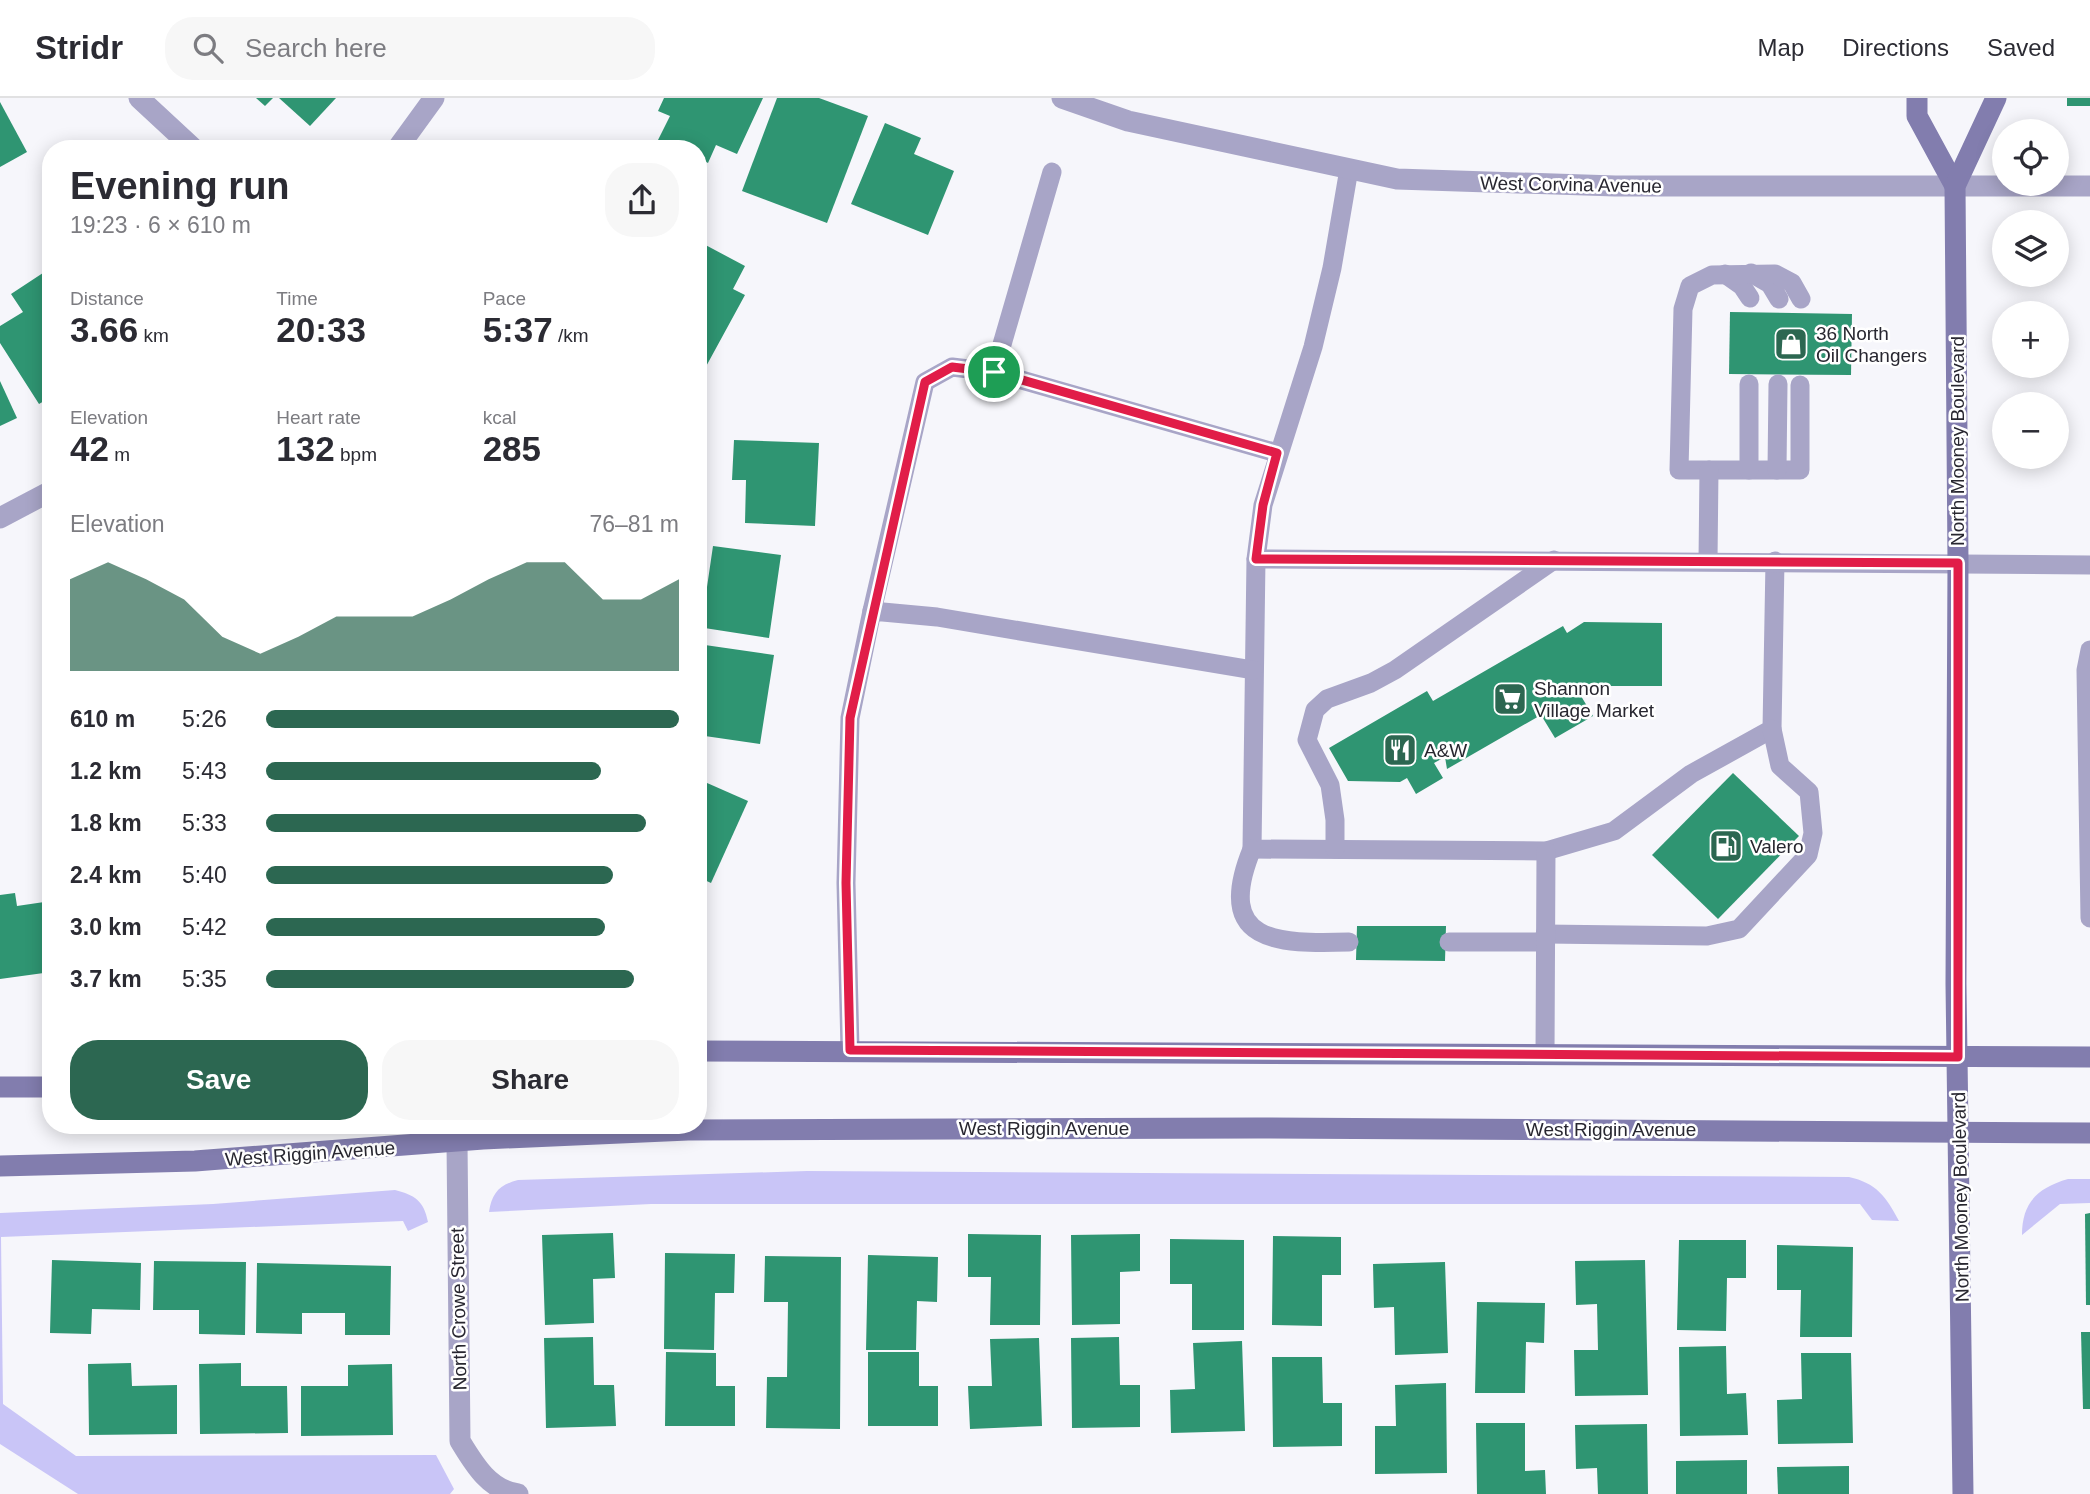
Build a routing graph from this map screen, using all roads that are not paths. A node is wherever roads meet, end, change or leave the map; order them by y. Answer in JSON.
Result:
{"nodes":[{"id":1,"x":139,"y":98,"type":"edge"},
{"id":2,"x":434,"y":98,"type":"edge"},
{"id":3,"x":1062,"y":98,"type":"edge"},
{"id":4,"x":1917,"y":98,"type":"edge"},
{"id":5,"x":1996,"y":98,"type":"edge"},
{"id":6,"x":184,"y":140,"type":"edge"},
{"id":7,"x":404,"y":140,"type":"edge"},
{"id":8,"x":1349,"y":169,"type":"junction"},
{"id":9,"x":1052,"y":172,"type":"dead end"},
{"id":10,"x":1955,"y":186,"type":"junction"},
{"id":11,"x":2090,"y":186,"type":"edge"},
{"id":12,"x":1751,"y":273,"type":"junction"},
{"id":13,"x":1725,"y":274,"type":"junction"},
{"id":14,"x":1749,"y":298,"type":"dead end"},
{"id":15,"x":1779,"y":299,"type":"dead end"},
{"id":16,"x":1801,"y":299,"type":"dead end"},
{"id":17,"x":994,"y":372,"type":"junction"},
{"id":18,"x":1749,"y":384,"type":"dead end"},
{"id":19,"x":1778,"y":384,"type":"dead end"},
{"id":20,"x":1800,"y":385,"type":"dead end"},
{"id":21,"x":1277,"y":453,"type":"junction"},
{"id":22,"x":1709,"y":470,"type":"junction"},
{"id":23,"x":1749,"y":470,"type":"junction"},
{"id":24,"x":1777,"y":470,"type":"junction"},
{"id":25,"x":42,"y":496,"type":"edge"},
{"id":26,"x":0,"y":518,"type":"edge"},
{"id":27,"x":1256,"y":559,"type":"junction"},
{"id":28,"x":1553,"y":560,"type":"junction"},
{"id":29,"x":1708,"y":562,"type":"junction"},
{"id":30,"x":1775,"y":562,"type":"junction"},
{"id":31,"x":1958,"y":563,"type":"junction"},
{"id":32,"x":2090,"y":565,"type":"edge"},
{"id":33,"x":872,"y":611,"type":"junction"},
{"id":34,"x":2090,"y":650,"type":"edge"},
{"id":35,"x":1253,"y":670,"type":"junction"},
{"id":36,"x":1772,"y":729,"type":"junction"},
{"id":37,"x":1252,"y":849,"type":"junction"},
{"id":38,"x":1335,"y":849,"type":"junction"},
{"id":39,"x":1546,"y":851,"type":"junction"},
{"id":40,"x":2090,"y":918,"type":"edge"},
{"id":41,"x":1545,"y":938,"type":"junction"},
{"id":42,"x":1349,"y":942,"type":"dead end"},
{"id":43,"x":1449,"y":942,"type":"dead end"},
{"id":44,"x":850,"y":1050,"type":"junction"},
{"id":45,"x":707,"y":1051,"type":"edge"},
{"id":46,"x":1545,"y":1054,"type":"junction"},
{"id":47,"x":1958,"y":1057,"type":"junction"},
{"id":48,"x":2090,"y":1057,"type":"edge"},
{"id":49,"x":0,"y":1087,"type":"edge"},
{"id":50,"x":42,"y":1087,"type":"edge"},
{"id":51,"x":707,"y":1130,"type":"edge"},
{"id":52,"x":1959,"y":1132,"type":"junction"},
{"id":53,"x":2090,"y":1133,"type":"edge"},
{"id":54,"x":576,"y":1134,"type":"edge"},
{"id":55,"x":457,"y":1142,"type":"junction"},
{"id":56,"x":0,"y":1166,"type":"edge"},
{"id":57,"x":518,"y":1494,"type":"edge"},
{"id":58,"x":1963,"y":1494,"type":"edge"}],
"edges":[{"from":1,"to":6,"type":"street"},
{"from":2,"to":7,"type":"street"},
{"from":3,"to":8,"type":"street","name":"West Corvina Avenue"},
{"from":4,"to":10,"type":"main road","name":"North Mooney Boulevard"},
{"from":5,"to":10,"type":"main road","name":"North Mooney Boulevard"},
{"from":8,"to":10,"type":"street","name":"West Corvina Avenue"},
{"from":8,"to":21,"type":"lane"},
{"from":9,"to":17,"type":"lane"},
{"from":10,"to":11,"type":"street","name":"West Corvina Avenue"},
{"from":10,"to":31,"type":"main road","name":"North Mooney Boulevard"},
{"from":12,"to":13,"type":"lane"},
{"from":12,"to":15,"type":"lane"},
{"from":12,"to":16,"type":"lane"},
{"from":13,"to":14,"type":"lane"},
{"from":13,"to":22,"type":"lane"},
{"from":17,"to":21,"type":"lane"},
{"from":17,"to":33,"type":"lane"},
{"from":18,"to":23,"type":"lane"},
{"from":19,"to":24,"type":"lane"},
{"from":20,"to":24,"type":"lane"},
{"from":21,"to":27,"type":"lane"},
{"from":22,"to":23,"type":"lane"},
{"from":22,"to":29,"type":"lane"},
{"from":23,"to":24,"type":"lane"},
{"from":25,"to":26,"type":"street"},
{"from":27,"to":28,"type":"lane"},
{"from":27,"to":35,"type":"lane"},
{"from":28,"to":29,"type":"lane"},
{"from":28,"to":38,"type":"lane"},
{"from":29,"to":30,"type":"lane"},
{"from":30,"to":31,"type":"lane"},
{"from":30,"to":36,"type":"lane"},
{"from":31,"to":32,"type":"lane"},
{"from":31,"to":47,"type":"main road","name":"North Mooney Boulevard"},
{"from":33,"to":35,"type":"lane"},
{"from":33,"to":44,"type":"lane"},
{"from":34,"to":40,"type":"lane"},
{"from":35,"to":37,"type":"lane"},
{"from":36,"to":39,"type":"lane"},
{"from":36,"to":41,"type":"lane"},
{"from":37,"to":38,"type":"lane"},
{"from":37,"to":42,"type":"lane"},
{"from":38,"to":39,"type":"lane"},
{"from":39,"to":41,"type":"lane"},
{"from":41,"to":43,"type":"lane"},
{"from":41,"to":46,"type":"lane"},
{"from":44,"to":45,"type":"main road"},
{"from":44,"to":46,"type":"main road"},
{"from":46,"to":47,"type":"main road"},
{"from":47,"to":48,"type":"main road"},
{"from":47,"to":52,"type":"main road","name":"North Mooney Boulevard"},
{"from":49,"to":50,"type":"main road"},
{"from":51,"to":52,"type":"main road","name":"West Riggin Avenue"},
{"from":52,"to":53,"type":"main road","name":"West Riggin Avenue"},
{"from":52,"to":58,"type":"main road","name":"North Mooney Boulevard"},
{"from":54,"to":55,"type":"main road","name":"West Riggin Avenue"},
{"from":55,"to":56,"type":"main road","name":"West Riggin Avenue"},
{"from":55,"to":57,"type":"street","name":"North Crowe Street"}]}
